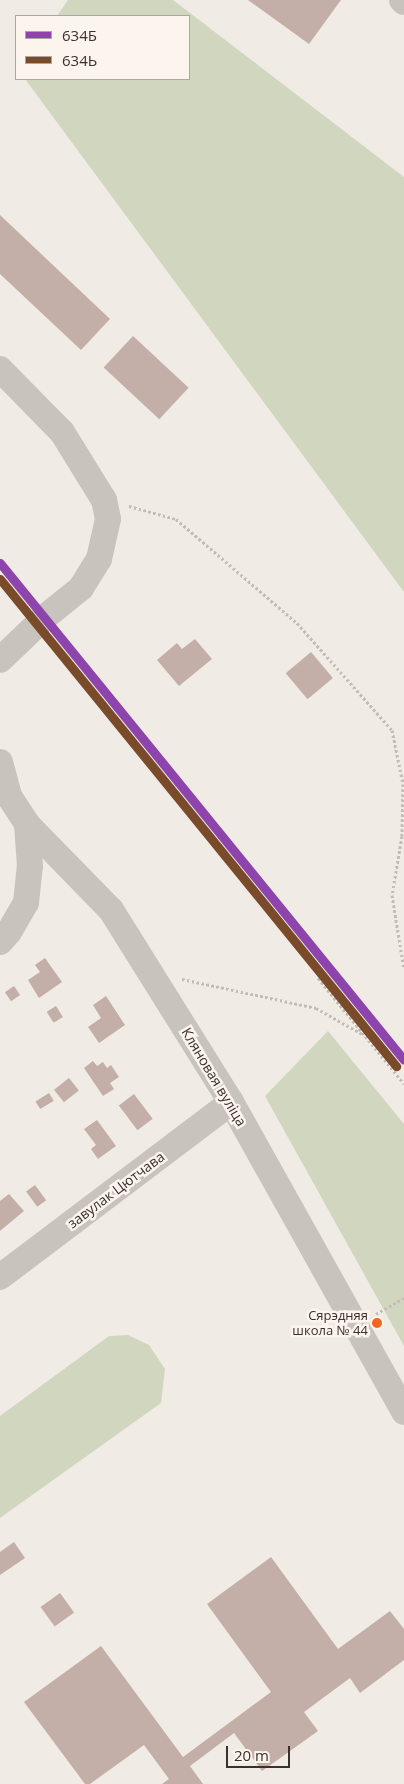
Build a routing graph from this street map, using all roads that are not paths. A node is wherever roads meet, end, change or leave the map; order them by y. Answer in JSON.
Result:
{"nodes":[{"id":1,"x":0,"y":369,"type":"edge"},
{"id":2,"x":0,"y":660,"type":"edge"},
{"id":3,"x":0,"y":762,"type":"edge"},
{"id":4,"x":27,"y":824,"type":"junction"},
{"id":5,"x":0,"y":942,"type":"edge"},
{"id":6,"x":231,"y":1102,"type":"junction"},
{"id":7,"x":0,"y":1277,"type":"edge"},
{"id":8,"x":404,"y":1412,"type":"edge"}],
"edges":[{"from":1,"to":2,"type":"street"},
{"from":3,"to":4,"type":"street","name":"Кляновая вуліца"},
{"from":4,"to":5,"type":"street"},
{"from":4,"to":6,"type":"street","name":"Кляновая вуліца"},
{"from":6,"to":7,"type":"street","name":"завулак Цютчава"},
{"from":6,"to":8,"type":"street","name":"Кляновая вуліца"}]}
